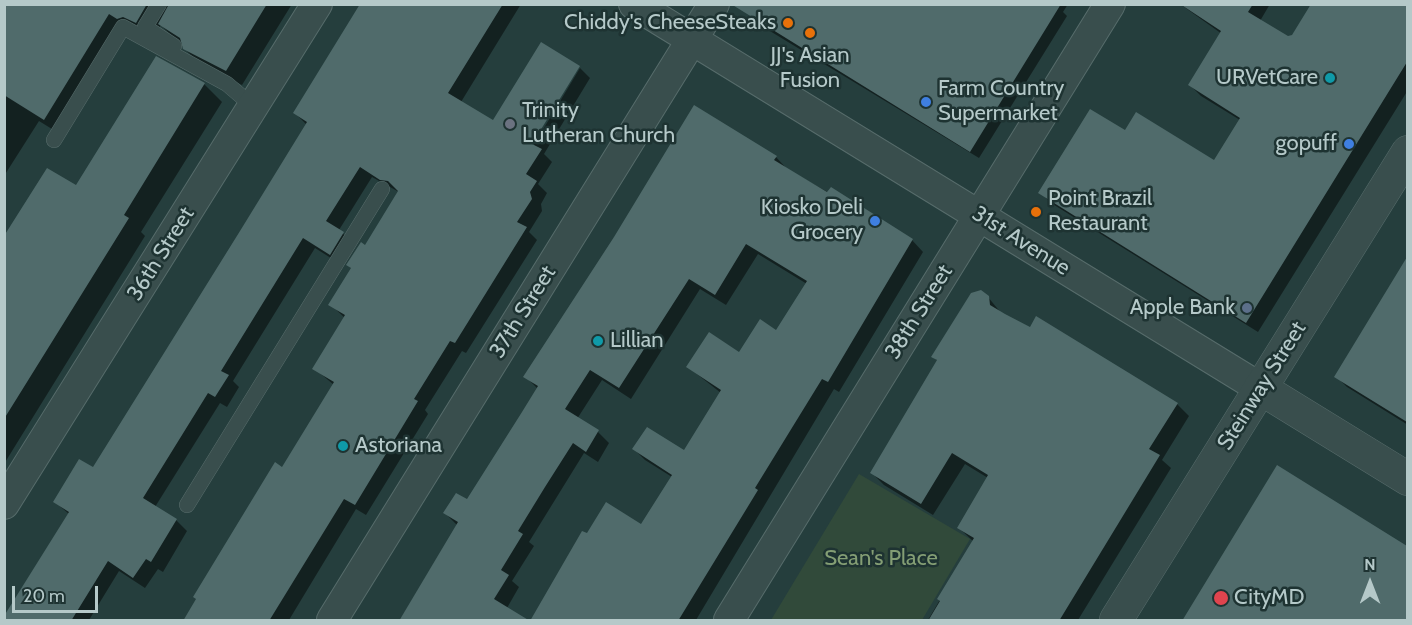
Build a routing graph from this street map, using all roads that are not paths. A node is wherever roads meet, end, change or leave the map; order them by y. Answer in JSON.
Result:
{"nodes":[{"id":1,"x":159,"y":4,"type":"edge"},
{"id":2,"x":317,"y":4,"type":"edge"},
{"id":3,"x":634,"y":4,"type":"edge"},
{"id":4,"x":714,"y":4,"type":"edge"},
{"id":5,"x":1110,"y":4,"type":"edge"},
{"id":6,"x":692,"y":40,"type":"junction"},
{"id":7,"x":206,"y":72,"type":"junction"},
{"id":8,"x":254,"y":107,"type":"junction"},
{"id":9,"x":54,"y":140,"type":"dead end"},
{"id":10,"x":1407,"y":152,"type":"edge"},
{"id":11,"x":382,"y":189,"type":"dead end"},
{"id":12,"x":979,"y":215,"type":"junction"},
{"id":13,"x":1260,"y":388,"type":"junction"},
{"id":14,"x":1407,"y":479,"type":"edge"},
{"id":15,"x":4,"y":504,"type":"edge"},
{"id":16,"x":187,"y":505,"type":"dead end"},
{"id":17,"x":333,"y":621,"type":"edge"},
{"id":18,"x":729,"y":621,"type":"edge"},
{"id":19,"x":1116,"y":621,"type":"edge"}],
"edges":[{"from":1,"to":7,"type":"lane"},
{"from":2,"to":8,"type":"street","name":"36th Street"},
{"from":3,"to":6,"type":"street","name":"31st Avenue"},
{"from":4,"to":6,"type":"street","name":"37th Street"},
{"from":5,"to":12,"type":"street","name":"38th Street"},
{"from":6,"to":12,"type":"street","name":"31st Avenue"},
{"from":6,"to":17,"type":"street","name":"37th Street"},
{"from":7,"to":8,"type":"lane"},
{"from":7,"to":9,"type":"lane"},
{"from":8,"to":15,"type":"street","name":"36th Street"},
{"from":10,"to":13,"type":"street","name":"Steinway Street"},
{"from":11,"to":16,"type":"lane"},
{"from":12,"to":13,"type":"street","name":"31st Avenue"},
{"from":12,"to":18,"type":"street","name":"38th Street"},
{"from":13,"to":14,"type":"street","name":"31st Avenue"},
{"from":13,"to":19,"type":"street","name":"Steinway Street"}]}
